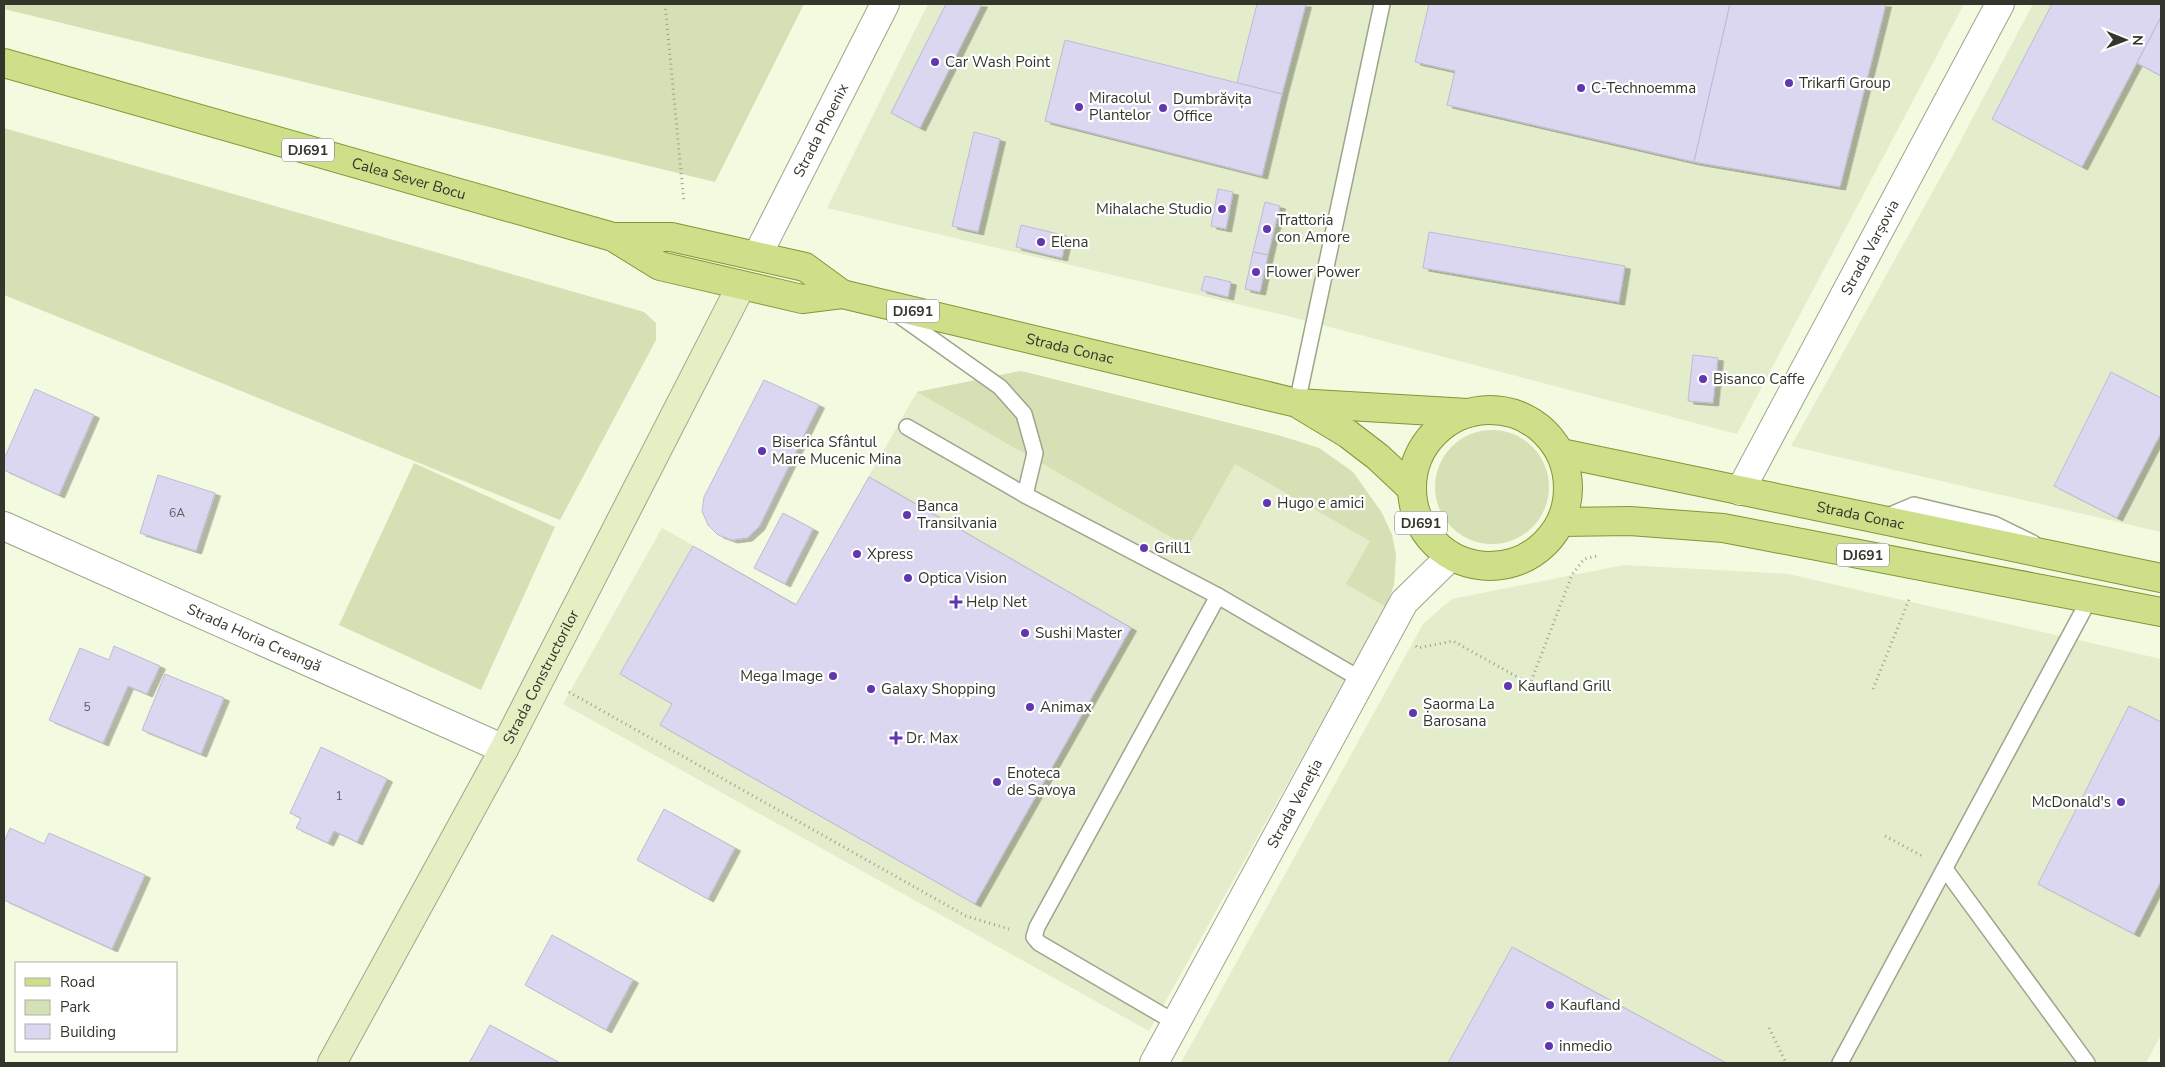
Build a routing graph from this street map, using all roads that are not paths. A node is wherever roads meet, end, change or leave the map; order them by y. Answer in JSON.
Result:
{"nodes":[{"id":1,"x":885,"y":4,"type":"edge"},
{"id":2,"x":1382,"y":4,"type":"edge"},
{"id":3,"x":2000,"y":4,"type":"edge"},
{"id":4,"x":4,"y":63,"type":"edge"},
{"id":5,"x":613,"y":237,"type":"junction"},
{"id":6,"x":757,"y":256,"type":"junction"},
{"id":7,"x":741,"y":286,"type":"junction"},
{"id":8,"x":842,"y":294,"type":"junction"},
{"id":9,"x":884,"y":304,"type":"junction"},
{"id":10,"x":1297,"y":403,"type":"junction"},
{"id":11,"x":1468,"y":413,"type":"junction"},
{"id":12,"x":907,"y":427,"type":"dead end"},
{"id":13,"x":1561,"y":453,"type":"junction"},
{"id":14,"x":1412,"y":489,"type":"junction"},
{"id":15,"x":1740,"y":490,"type":"junction"},
{"id":16,"x":1025,"y":495,"type":"junction"},
{"id":17,"x":1562,"y":522,"type":"junction"},
{"id":18,"x":4,"y":526,"type":"edge"},
{"id":19,"x":1451,"y":556,"type":"junction"},
{"id":20,"x":2161,"y":578,"type":"edge"},
{"id":21,"x":1218,"y":596,"type":"junction"},
{"id":22,"x":2090,"y":598,"type":"junction"},
{"id":23,"x":2161,"y":612,"type":"edge"},
{"id":24,"x":1362,"y":680,"type":"junction"},
{"id":25,"x":504,"y":749,"type":"junction"},
{"id":26,"x":1945,"y":869,"type":"junction"},
{"id":27,"x":1176,"y":1023,"type":"junction"},
{"id":28,"x":332,"y":1063,"type":"edge"},
{"id":29,"x":1154,"y":1063,"type":"edge"},
{"id":30,"x":1840,"y":1063,"type":"edge"},
{"id":31,"x":2088,"y":1063,"type":"edge"}],
"edges":[{"from":1,"to":6,"type":"street","name":"Strada Phoenix"},
{"from":2,"to":10,"type":"lane"},
{"from":3,"to":15,"type":"street","name":"Strada Varșovia"},
{"from":4,"to":5,"type":"main road","name":"Calea Sever Bocu","number":"DJ691"},
{"from":5,"to":6,"type":"main road","name":"Calea Sever Bocu","number":"DJ691"},
{"from":5,"to":7,"type":"main road","name":"Calea Sever Bocu","number":"DJ691"},
{"from":6,"to":8,"type":"main road","name":"Strada Conac","number":"DJ691"},
{"from":7,"to":8,"type":"main road","name":"Strada Conac","number":"DJ691"},
{"from":7,"to":25,"type":"main road","name":"Strada Constructorilor"},
{"from":8,"to":9,"type":"main road","name":"Strada Conac","number":"DJ691"},
{"from":9,"to":10,"type":"main road","name":"Strada Conac","number":"DJ691"},
{"from":9,"to":16,"type":"lane"},
{"from":10,"to":11,"type":"main road","name":"Strada Conac","number":"DJ691"},
{"from":10,"to":14,"type":"main road","name":"Strada Conac","number":"DJ691"},
{"from":11,"to":13,"type":"main road","number":"DJ691"},
{"from":11,"to":14,"type":"main road","number":"DJ691"},
{"from":12,"to":16,"type":"lane"},
{"from":13,"to":15,"type":"main road","name":"Strada Conac"},
{"from":13,"to":17,"type":"main road","number":"DJ691"},
{"from":14,"to":19,"type":"main road","number":"DJ691"},
{"from":15,"to":20,"type":"main road","name":"Strada Conac"},
{"from":16,"to":21,"type":"lane"},
{"from":17,"to":19,"type":"main road","number":"DJ691"},
{"from":17,"to":22,"type":"main road","number":"DJ691"},
{"from":18,"to":25,"type":"street","name":"Strada Horia Creangă"},
{"from":19,"to":24,"type":"street","name":"Strada Veneția"},
{"from":21,"to":24,"type":"lane"},
{"from":21,"to":27,"type":"lane"},
{"from":22,"to":23,"type":"main road","number":"DJ691"},
{"from":22,"to":26,"type":"lane"},
{"from":24,"to":27,"type":"street","name":"Strada Veneția"},
{"from":25,"to":28,"type":"main road","name":"Strada Constructorilor"},
{"from":26,"to":30,"type":"lane"},
{"from":26,"to":31,"type":"lane"},
{"from":27,"to":29,"type":"street","name":"Strada Veneția"}]}
